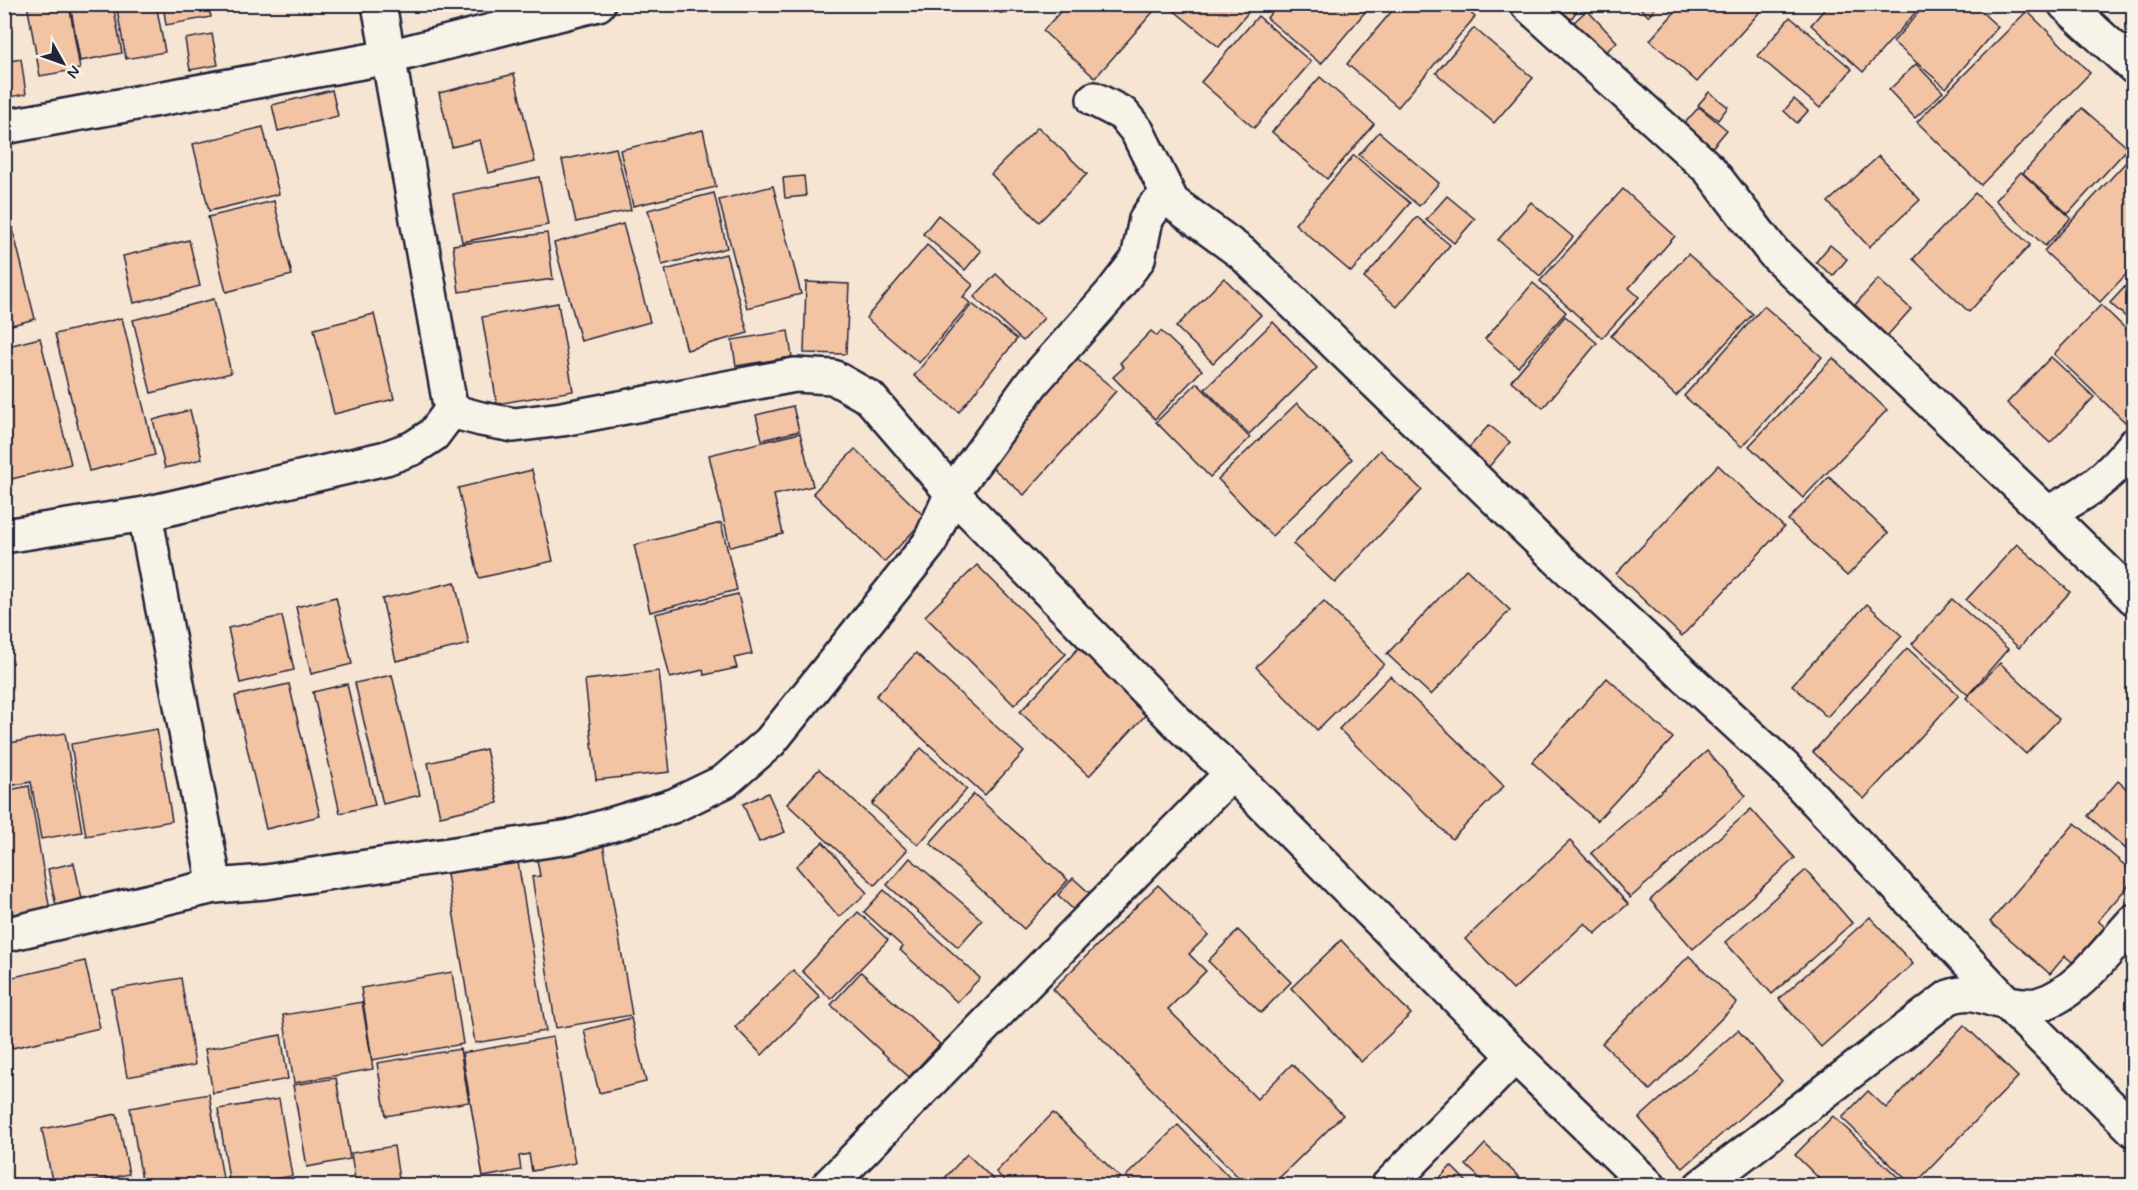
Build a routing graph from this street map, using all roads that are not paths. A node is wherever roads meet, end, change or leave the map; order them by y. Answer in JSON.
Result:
{"nodes":[{"id":1,"x":379,"y":4,"type":"edge"},
{"id":2,"x":598,"y":4,"type":"edge"},
{"id":3,"x":1527,"y":4,"type":"edge"},
{"id":4,"x":2065,"y":4,"type":"edge"},
{"id":5,"x":389,"y":57,"type":"junction"},
{"id":6,"x":2133,"y":66,"type":"edge"},
{"id":7,"x":1094,"y":99,"type":"dead end"},
{"id":8,"x":4,"y":127,"type":"edge"},
{"id":9,"x":1173,"y":202,"type":"junction"},
{"id":10,"x":451,"y":411,"type":"junction"},
{"id":11,"x":2133,"y":445,"type":"edge"},
{"id":12,"x":952,"y":493,"type":"junction"},
{"id":13,"x":2048,"y":513,"type":"junction"},
{"id":14,"x":145,"y":514,"type":"junction"},
{"id":15,"x":4,"y":536,"type":"edge"},
{"id":16,"x":2133,"y":598,"type":"edge"},
{"id":17,"x":1232,"y":773,"type":"junction"},
{"id":18,"x":215,"y":886,"type":"junction"},
{"id":19,"x":2133,"y":921,"type":"edge"},
{"id":20,"x":4,"y":935,"type":"edge"},
{"id":21,"x":2006,"y":1002,"type":"junction"},
{"id":22,"x":1515,"y":1056,"type":"junction"},
{"id":23,"x":2133,"y":1130,"type":"edge"},
{"id":24,"x":828,"y":1185,"type":"edge"},
{"id":25,"x":1388,"y":1185,"type":"edge"},
{"id":26,"x":1649,"y":1185,"type":"edge"},
{"id":27,"x":1701,"y":1185,"type":"edge"}],
"edges":[{"from":1,"to":5,"type":"street"},
{"from":2,"to":5,"type":"street"},
{"from":3,"to":13,"type":"street"},
{"from":4,"to":6,"type":"street"},
{"from":5,"to":8,"type":"street"},
{"from":5,"to":10,"type":"street"},
{"from":7,"to":9,"type":"street"},
{"from":9,"to":12,"type":"street"},
{"from":9,"to":21,"type":"street"},
{"from":10,"to":12,"type":"street"},
{"from":10,"to":14,"type":"street"},
{"from":11,"to":13,"type":"street"},
{"from":12,"to":17,"type":"street"},
{"from":12,"to":18,"type":"street"},
{"from":13,"to":16,"type":"street"},
{"from":14,"to":15,"type":"street"},
{"from":14,"to":18,"type":"street"},
{"from":17,"to":22,"type":"street"},
{"from":17,"to":24,"type":"street"},
{"from":18,"to":20,"type":"street"},
{"from":19,"to":21,"type":"street"},
{"from":21,"to":23,"type":"street"},
{"from":21,"to":27,"type":"street"},
{"from":22,"to":25,"type":"street"},
{"from":22,"to":26,"type":"street"}]}
